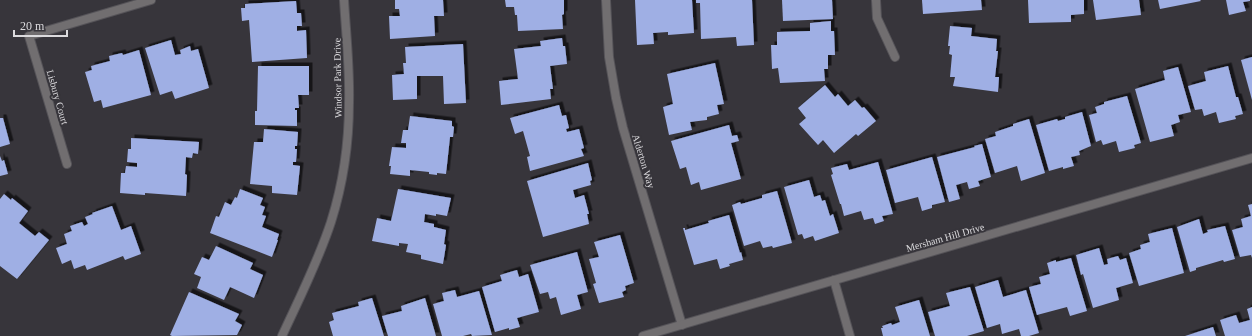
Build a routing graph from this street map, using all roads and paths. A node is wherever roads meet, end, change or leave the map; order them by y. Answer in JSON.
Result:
{"nodes":[{"id":1,"x":151,"y":0,"type":"edge"},
{"id":2,"x":344,"y":0,"type":"edge"},
{"id":3,"x":606,"y":0,"type":"edge"},
{"id":4,"x":876,"y":0,"type":"edge"},
{"id":5,"x":895,"y":57,"type":"dead end"},
{"id":6,"x":1252,"y":158,"type":"edge"},
{"id":7,"x":67,"y":164,"type":"dead end"},
{"id":8,"x":834,"y":280,"type":"junction"},
{"id":9,"x":682,"y":325,"type":"junction"},
{"id":10,"x":282,"y":336,"type":"edge"},
{"id":11,"x":644,"y":336,"type":"edge"},
{"id":12,"x":850,"y":336,"type":"edge"}],
"edges":[{"from":1,"to":7,"type":"street","name":"Lisbury Court"},
{"from":2,"to":10,"type":"street","name":"Windsor Park Drive"},
{"from":3,"to":9,"type":"street","name":"Alderton Way"},
{"from":4,"to":5,"type":"street"},
{"from":6,"to":8,"type":"street","name":"Mersham Hill Drive"},
{"from":8,"to":9,"type":"street","name":"Mersham Hill Drive"},
{"from":8,"to":12,"type":"street"},
{"from":9,"to":11,"type":"street","name":"Mersham Hill Drive"}]}
